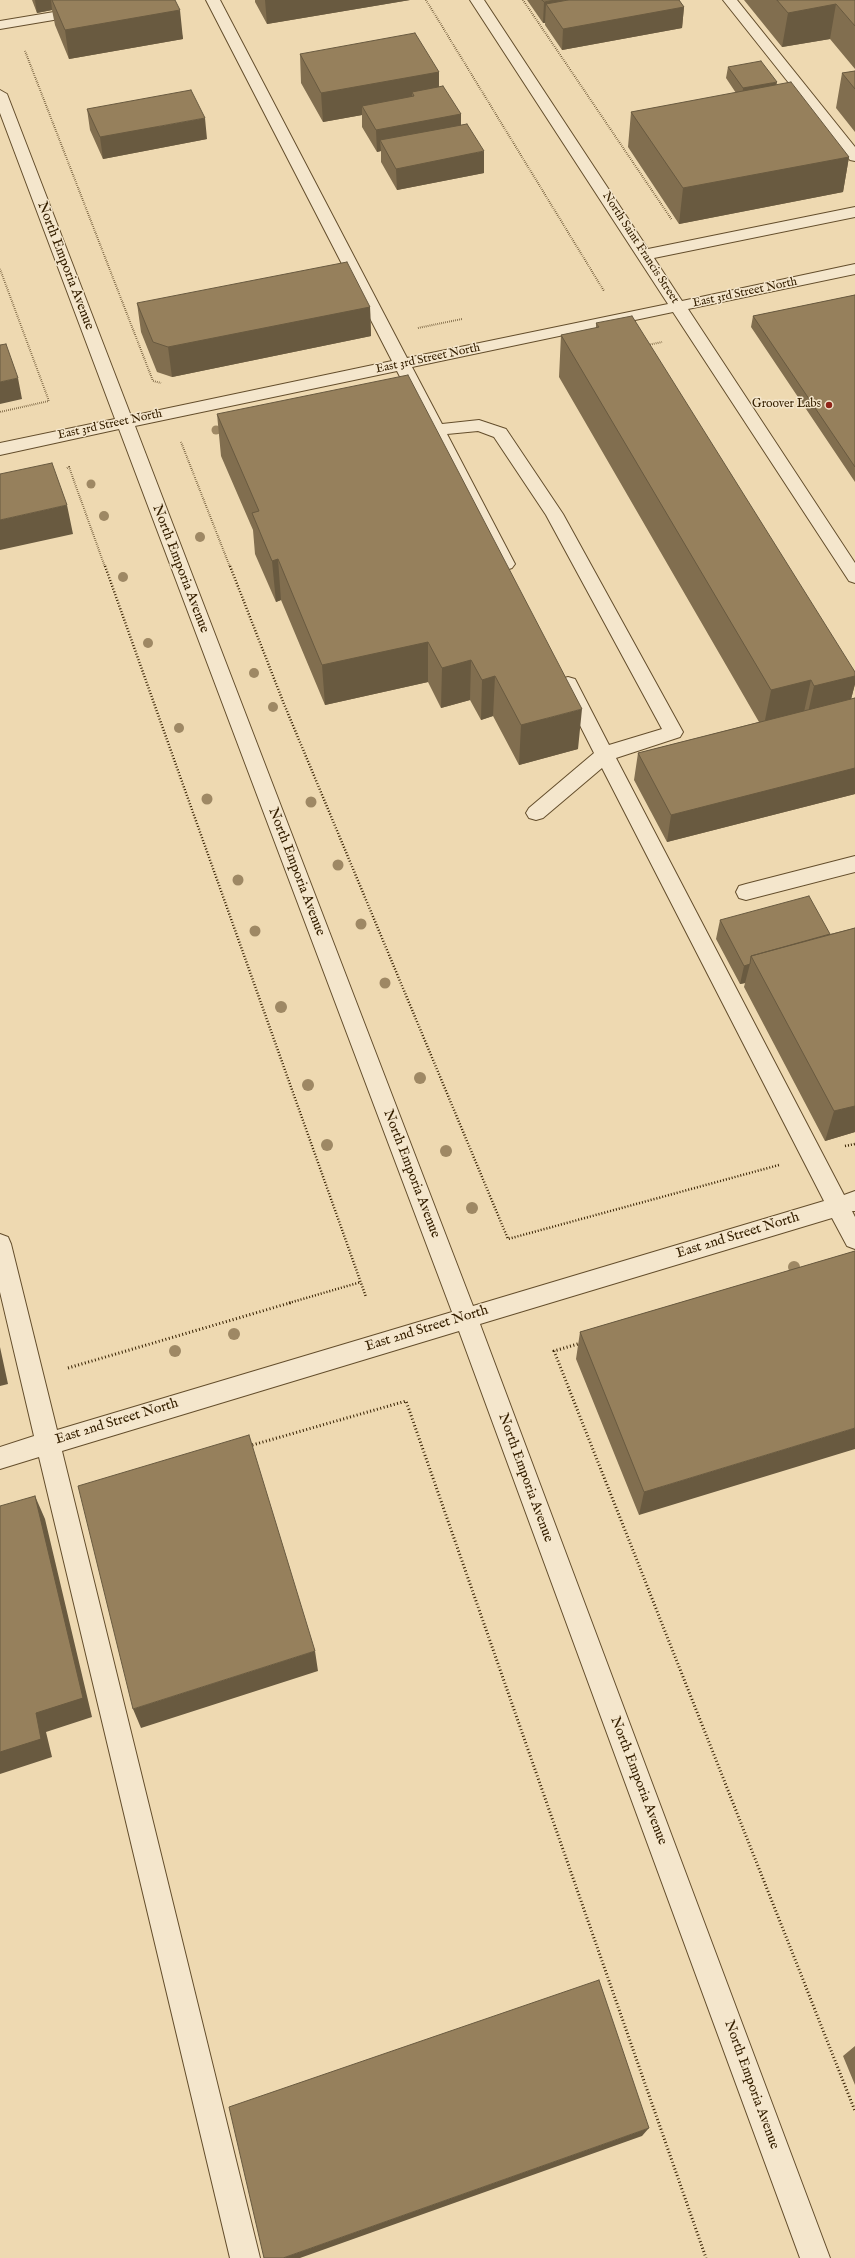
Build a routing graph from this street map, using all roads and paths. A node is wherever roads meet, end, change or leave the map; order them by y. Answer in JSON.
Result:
{"nodes":[{"id":1,"x":213,"y":0,"type":"edge"},
{"id":2,"x":477,"y":0,"type":"edge"},
{"id":3,"x":523,"y":0,"type":"edge"},
{"id":4,"x":730,"y":0,"type":"edge"},
{"id":5,"x":100,"y":8,"type":"edge"},
{"id":6,"x":0,"y":25,"type":"edge"},
{"id":7,"x":0,"y":94,"type":"edge"},
{"id":8,"x":855,"y":157,"type":"edge"},
{"id":9,"x":855,"y":212,"type":"edge"},
{"id":10,"x":690,"y":247,"type":"junction"},
{"id":11,"x":644,"y":256,"type":"junction"},
{"id":12,"x":0,"y":269,"type":"edge"},
{"id":13,"x":855,"y":269,"type":"edge"},
{"id":14,"x":678,"y":307,"type":"junction"},
{"id":15,"x":403,"y":364,"type":"junction"},
{"id":16,"x":0,"y":412,"type":"edge"},
{"id":17,"x":125,"y":422,"type":"junction"},
{"id":18,"x":437,"y":430,"type":"junction"},
{"id":19,"x":188,"y":441,"type":"dead end"},
{"id":20,"x":0,"y":448,"type":"edge"},
{"id":21,"x":69,"y":467,"type":"dead end"},
{"id":22,"x":855,"y":577,"type":"edge"},
{"id":23,"x":514,"y":578,"type":"edge"},
{"id":24,"x":561,"y":670,"type":"edge"},
{"id":25,"x":605,"y":754,"type":"junction"},
{"id":26,"x":536,"y":813,"type":"dead end"},
{"id":27,"x":855,"y":864,"type":"edge"},
{"id":28,"x":746,"y":892,"type":"dead end"},
{"id":29,"x":855,"y":1144,"type":"edge"},
{"id":30,"x":812,"y":1156,"type":"junction"},
{"id":31,"x":847,"y":1203,"type":"edge"},
{"id":32,"x":855,"y":1239,"type":"edge"},
{"id":33,"x":0,"y":1244,"type":"edge"},
{"id":34,"x":361,"y":1282,"type":"junction"},
{"id":35,"x":366,"y":1297,"type":"dead end"},
{"id":36,"x":465,"y":1317,"type":"junction"},
{"id":37,"x":584,"y":1342,"type":"edge"},
{"id":38,"x":34,"y":1378,"type":"junction"},
{"id":39,"x":50,"y":1443,"type":"junction"},
{"id":40,"x":246,"y":1447,"type":"edge"},
{"id":41,"x":0,"y":1458,"type":"edge"},
{"id":42,"x":855,"y":2111,"type":"edge"},
{"id":43,"x":245,"y":2258,"type":"edge"},
{"id":44,"x":706,"y":2258,"type":"edge"},
{"id":45,"x":815,"y":2258,"type":"edge"}],
"edges":[{"from":1,"to":15,"type":"street"},
{"from":2,"to":11,"type":"street","name":"North Saint Francis Street"},
{"from":3,"to":10,"type":"path"},
{"from":4,"to":8,"type":"street"},
{"from":5,"to":6,"type":"street"},
{"from":7,"to":17,"type":"street","name":"North Emporia Avenue"},
{"from":9,"to":10,"type":"street"},
{"from":10,"to":11,"type":"street"},
{"from":11,"to":14,"type":"street","name":"North Saint Francis Street"},
{"from":12,"to":16,"type":"path"},
{"from":13,"to":14,"type":"street","name":"East 3rd Street North"},
{"from":14,"to":15,"type":"street","name":"East 3rd Street North"},
{"from":14,"to":22,"type":"street","name":"North Saint Francis Street"},
{"from":15,"to":17,"type":"street","name":"East 3rd Street North"},
{"from":15,"to":18,"type":"street"},
{"from":17,"to":20,"type":"street","name":"East 3rd Street North"},
{"from":17,"to":36,"type":"street","name":"North Emporia Avenue"},
{"from":18,"to":23,"type":"street"},
{"from":18,"to":25,"type":"street"},
{"from":19,"to":30,"type":"path"},
{"from":21,"to":34,"type":"path"},
{"from":24,"to":25,"type":"street"},
{"from":25,"to":26,"type":"street"},
{"from":25,"to":30,"type":"street"},
{"from":27,"to":28,"type":"street"},
{"from":29,"to":30,"type":"path"},
{"from":30,"to":31,"type":"street"},
{"from":31,"to":32,"type":"street"},
{"from":31,"to":36,"type":"street","name":"East 2nd Street North"},
{"from":33,"to":38,"type":"street"},
{"from":34,"to":35,"type":"path"},
{"from":34,"to":38,"type":"path"},
{"from":36,"to":39,"type":"street","name":"East 2nd Street North"},
{"from":36,"to":45,"type":"street","name":"North Emporia Avenue"},
{"from":37,"to":42,"type":"path"},
{"from":38,"to":39,"type":"street"},
{"from":39,"to":41,"type":"street","name":"East 2nd Street North"},
{"from":39,"to":43,"type":"street"},
{"from":40,"to":44,"type":"path"}]}
